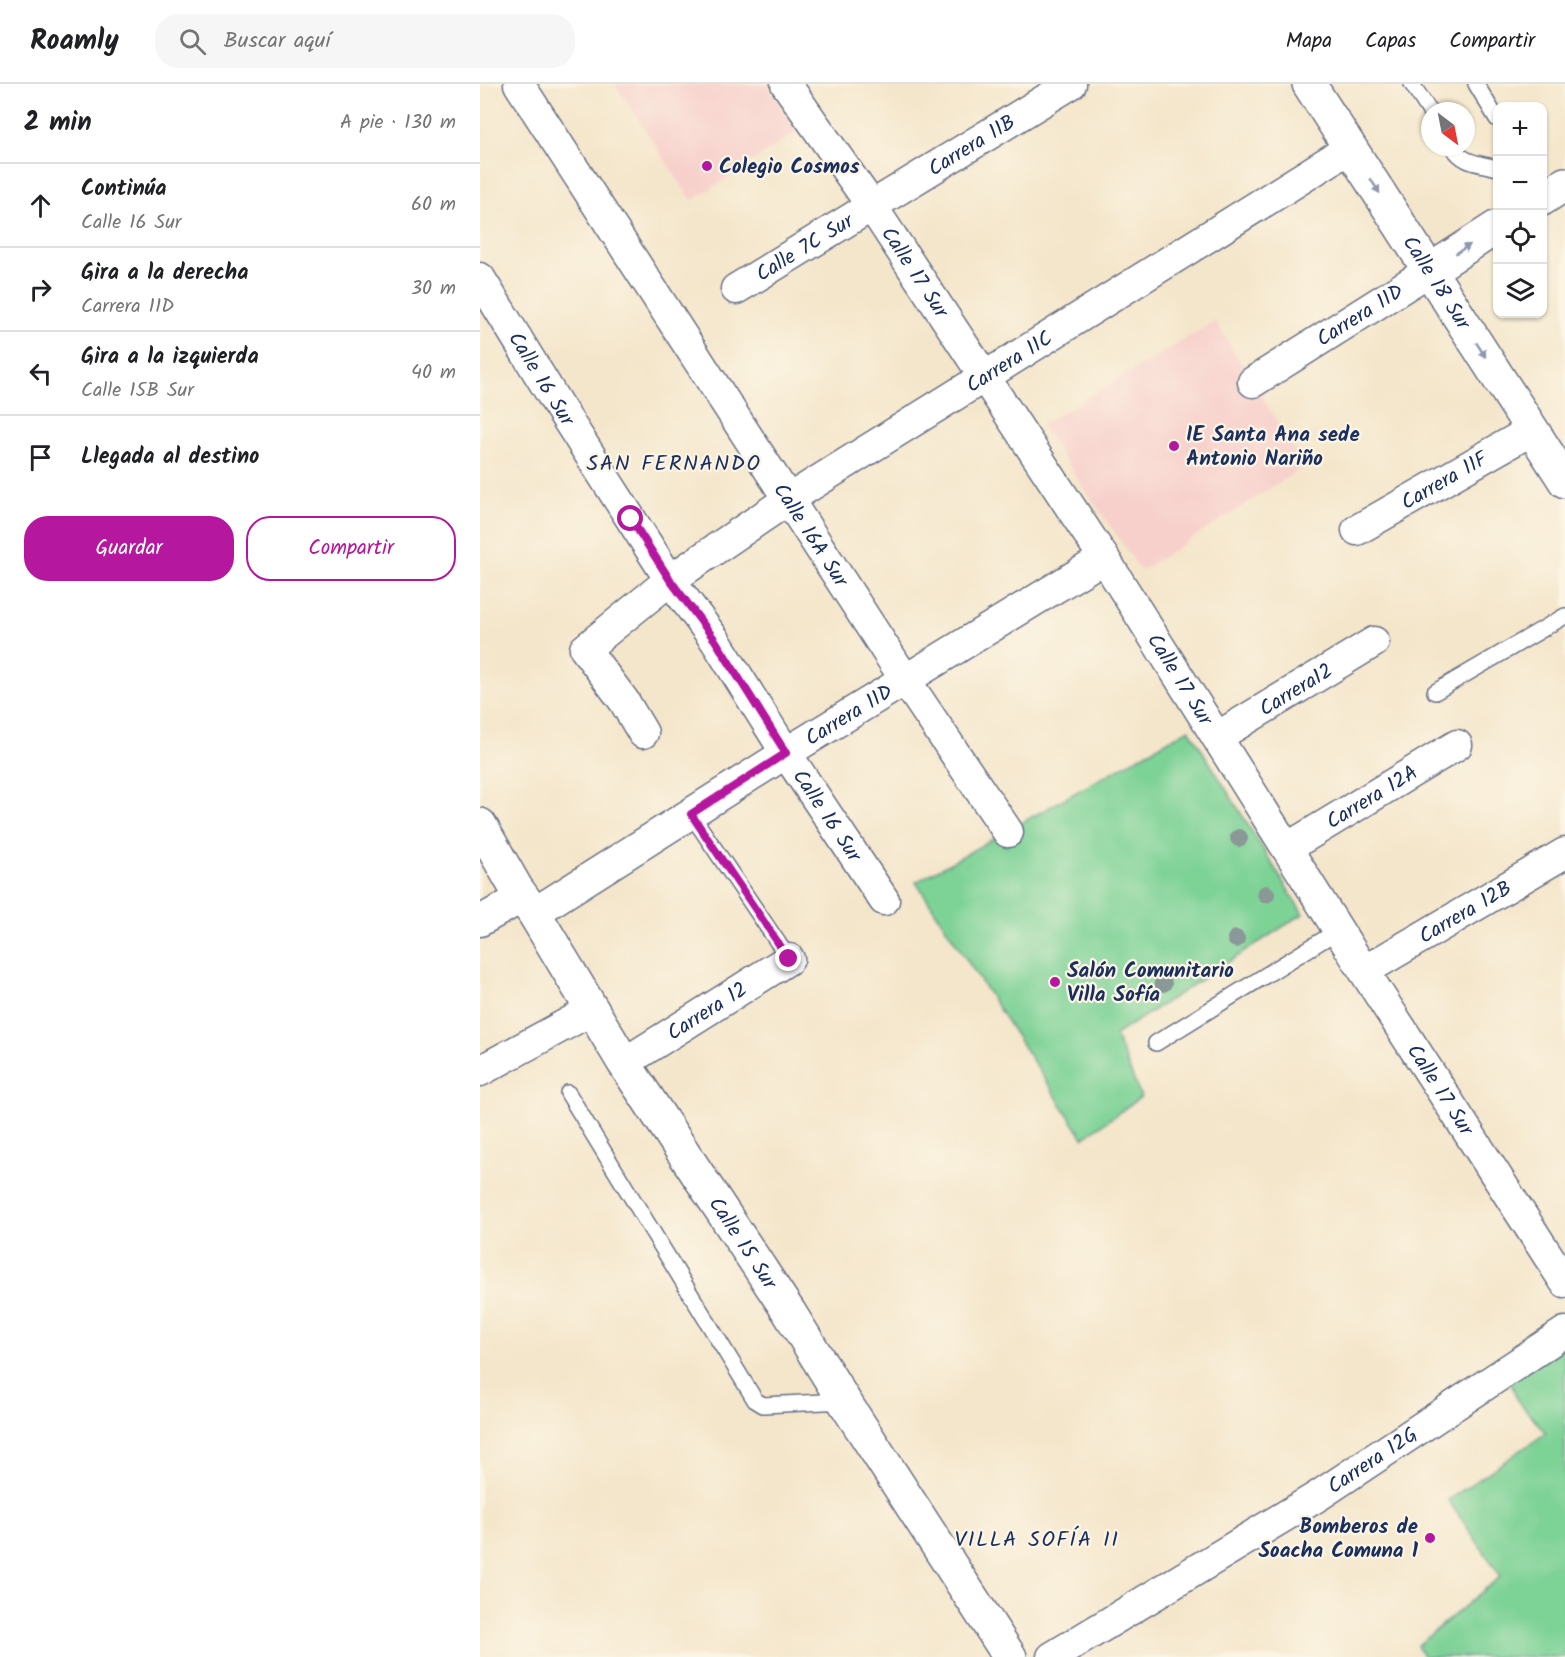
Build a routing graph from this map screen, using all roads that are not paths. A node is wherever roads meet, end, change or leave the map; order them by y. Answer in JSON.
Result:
{"nodes":[{"id":1,"x":519,"y":84,"type":"edge"},
{"id":2,"x":786,"y":84,"type":"edge"},
{"id":3,"x":1071,"y":84,"type":"edge"},
{"id":4,"x":1309,"y":84,"type":"edge"},
{"id":5,"x":1412,"y":84,"type":"edge"},
{"id":6,"x":1476,"y":84,"type":"edge"},
{"id":7,"x":1424,"y":102,"type":"edge"},
{"id":8,"x":1493,"y":112,"type":"edge"},
{"id":9,"x":1350,"y":148,"type":"junction"},
{"id":10,"x":1458,"y":156,"type":"edge"},
{"id":11,"x":1493,"y":167,"type":"edge"},
{"id":12,"x":1565,"y":184,"type":"edge"},
{"id":13,"x":1547,"y":196,"type":"edge"},
{"id":14,"x":871,"y":205,"type":"junction"},
{"id":15,"x":1493,"y":230,"type":"edge"},
{"id":16,"x":1429,"y":271,"type":"junction"},
{"id":17,"x":480,"y":278,"type":"edge"},
{"id":18,"x":736,"y":289,"type":"dead end"},
{"id":19,"x":984,"y":377,"type":"junction"},
{"id":20,"x":1253,"y":382,"type":"dead end"},
{"id":21,"x":1532,"y":430,"type":"junction"},
{"id":22,"x":1565,"y":481,"type":"edge"},
{"id":23,"x":789,"y":499,"type":"junction"},
{"id":24,"x":1357,"y":530,"type":"dead end"},
{"id":25,"x":1104,"y":558,"type":"junction"},
{"id":26,"x":670,"y":580,"type":"junction"},
{"id":27,"x":1565,"y":616,"type":"edge"},
{"id":28,"x":1374,"y":642,"type":"dead end"},
{"id":29,"x":906,"y":681,"type":"junction"},
{"id":30,"x":1436,"y":692,"type":"dead end"},
{"id":31,"x":643,"y":733,"type":"dead end"},
{"id":32,"x":1217,"y":737,"type":"junction"},
{"id":33,"x":1457,"y":745,"type":"dead end"},
{"id":34,"x":786,"y":753,"type":"junction"},
{"id":35,"x":691,"y":814,"type":"junction"},
{"id":36,"x":480,"y":825,"type":"edge"},
{"id":37,"x":1008,"y":832,"type":"dead end"},
{"id":38,"x":1287,"y":848,"type":"junction"},
{"id":39,"x":1565,"y":853,"type":"edge"},
{"id":40,"x":884,"y":900,"type":"dead end"},
{"id":41,"x":529,"y":905,"type":"junction"},
{"id":42,"x":480,"y":921,"type":"edge"},
{"id":43,"x":1339,"y":930,"type":"junction"},
{"id":44,"x":789,"y":959,"type":"joint"},
{"id":45,"x":1364,"y":971,"type":"junction"},
{"id":46,"x":592,"y":1010,"type":"junction"},
{"id":47,"x":1156,"y":1043,"type":"dead end"},
{"id":48,"x":624,"y":1063,"type":"junction"},
{"id":49,"x":480,"y":1071,"type":"edge"},
{"id":50,"x":568,"y":1093,"type":"dead end"},
{"id":51,"x":1565,"y":1282,"type":"edge"},
{"id":52,"x":1565,"y":1332,"type":"edge"},
{"id":53,"x":844,"y":1401,"type":"junction"},
{"id":54,"x":1010,"y":1657,"type":"edge"},
{"id":55,"x":1052,"y":1657,"type":"edge"}],
"edges":[{"from":1,"to":23,"type":"street","name":"Calle 16A Sur"},
{"from":2,"to":14,"type":"street","name":"Calle 17 Sur"},
{"from":3,"to":14,"type":"street","name":"Carrera 11B"},
{"from":4,"to":9,"type":"street","name":"Calle 18 Sur"},
{"from":5,"to":7,"type":"lane"},
{"from":6,"to":8,"type":"lane"},
{"from":9,"to":16,"type":"street","name":"Calle 18 Sur","one_way":true},
{"from":9,"to":19,"type":"street","name":"Carrera 11C"},
{"from":10,"to":11,"type":"lane"},
{"from":12,"to":13,"type":"street"},
{"from":14,"to":18,"type":"street","name":"Calle 7C Sur"},
{"from":14,"to":19,"type":"street","name":"Calle 17 Sur"},
{"from":16,"to":15,"type":"street","name":"Carrera 11D","one_way":true},
{"from":16,"to":20,"type":"street","name":"Carrera 11D"},
{"from":16,"to":21,"type":"street","name":"Calle 18 Sur","one_way":true},
{"from":17,"to":26,"type":"street","name":"Calle 16 Sur"},
{"from":19,"to":23,"type":"street","name":"Carrera 11C"},
{"from":19,"to":25,"type":"street","name":"Calle 17 Sur"},
{"from":21,"to":22,"type":"street","name":"Calle 18 Sur"},
{"from":21,"to":24,"type":"street","name":"Carrera 11F"},
{"from":23,"to":26,"type":"street","name":"Carrera 11C"},
{"from":23,"to":29,"type":"street","name":"Calle 16A Sur"},
{"from":25,"to":29,"type":"street","name":"Carrera 11D"},
{"from":25,"to":32,"type":"street","name":"Calle 17 Sur"},
{"from":26,"to":31,"type":"street","name":"Carrera 11C"},
{"from":26,"to":34,"type":"street","name":"Calle 16 Sur"},
{"from":27,"to":30,"type":"lane"},
{"from":28,"to":32,"type":"street","name":"Carrera12"},
{"from":29,"to":34,"type":"street","name":"Carrera 11D"},
{"from":29,"to":37,"type":"street","name":"Calle 16A Sur"},
{"from":32,"to":38,"type":"street","name":"Calle 17 Sur"},
{"from":33,"to":38,"type":"street","name":"Carrera 12A"},
{"from":34,"to":35,"type":"street","name":"Carrera 11D"},
{"from":34,"to":40,"type":"street","name":"Calle 16 Sur"},
{"from":35,"to":41,"type":"street","name":"Carrera 11D"},
{"from":35,"to":44,"type":"lane"},
{"from":36,"to":41,"type":"street","name":"Calle 15 Sur"},
{"from":38,"to":43,"type":"street","name":"Calle 17 Sur"},
{"from":39,"to":45,"type":"street","name":"Carrera 12B"},
{"from":41,"to":42,"type":"street","name":"Carrera 11D"},
{"from":41,"to":46,"type":"street","name":"Calle 15 Sur"},
{"from":43,"to":45,"type":"street","name":"Calle 17 Sur"},
{"from":43,"to":47,"type":"lane"},
{"from":44,"to":48,"type":"street","name":"Carrera 12"},
{"from":45,"to":51,"type":"street","name":"Calle 17 Sur"},
{"from":46,"to":48,"type":"street","name":"Calle 15 Sur"},
{"from":46,"to":49,"type":"street"},
{"from":48,"to":53,"type":"street","name":"Calle 15 Sur"},
{"from":50,"to":53,"type":"lane"},
{"from":52,"to":55,"type":"street","name":"Carrera 12G"},
{"from":53,"to":54,"type":"street","name":"Calle 15 Sur"}]}
